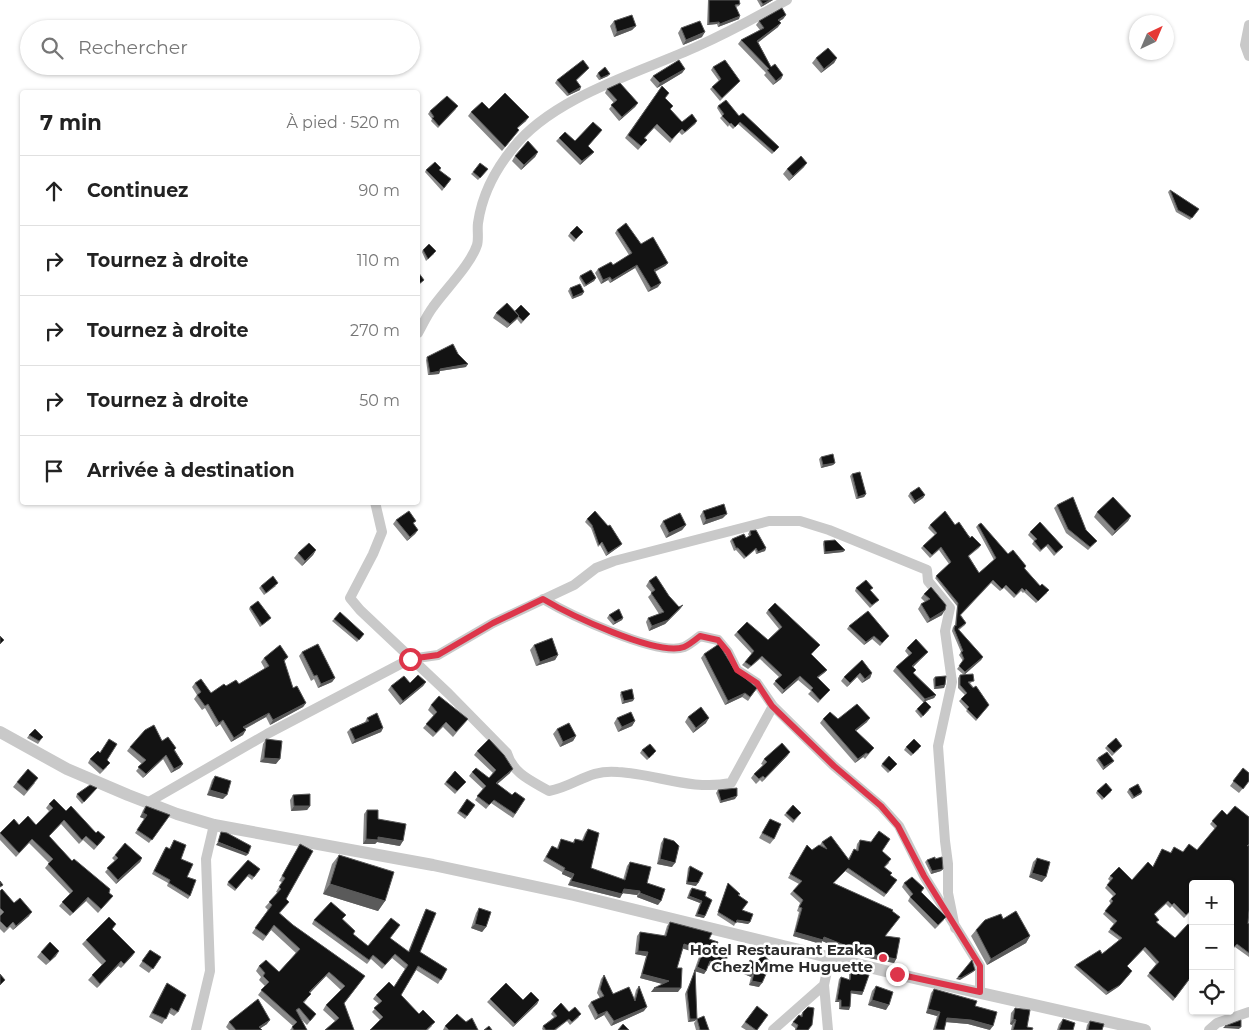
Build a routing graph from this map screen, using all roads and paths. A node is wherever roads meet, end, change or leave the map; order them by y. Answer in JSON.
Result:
{"nodes":[{"id":1,"x":787,"y":0,"type":"edge"},
{"id":2,"x":1249,"y":25,"type":"edge"},
{"id":3,"x":1249,"y":56,"type":"edge"},
{"id":4,"x":420,"y":329,"type":"edge"},
{"id":5,"x":376,"y":505,"type":"edge"},
{"id":6,"x":543,"y":599,"type":"junction"},
{"id":7,"x":410,"y":659,"type":"junction"},
{"id":8,"x":772,"y":706,"type":"junction"},
{"id":9,"x":0,"y":732,"type":"edge"},
{"id":10,"x":147,"y":803,"type":"junction"},
{"id":11,"x":214,"y":825,"type":"junction"},
{"id":12,"x":955,"y":928,"type":"junction"},
{"id":13,"x":830,"y":957,"type":"junction"},
{"id":14,"x":824,"y":985,"type":"junction"},
{"id":15,"x":980,"y":992,"type":"junction"},
{"id":16,"x":1249,"y":1012,"type":"edge"},
{"id":17,"x":196,"y":1030,"type":"edge"},
{"id":18,"x":773,"y":1030,"type":"edge"},
{"id":19,"x":828,"y":1030,"type":"edge"},
{"id":20,"x":1145,"y":1030,"type":"edge"},
{"id":21,"x":1209,"y":1030,"type":"edge"}],
"edges":[{"from":1,"to":4,"type":"street"},
{"from":2,"to":3,"type":"street"},
{"from":5,"to":7,"type":"street"},
{"from":6,"to":7,"type":"street"},
{"from":6,"to":8,"type":"street"},
{"from":6,"to":12,"type":"street"},
{"from":7,"to":8,"type":"street"},
{"from":7,"to":10,"type":"street"},
{"from":8,"to":12,"type":"street"},
{"from":9,"to":10,"type":"street"},
{"from":10,"to":11,"type":"street"},
{"from":11,"to":13,"type":"street"},
{"from":11,"to":17,"type":"street"},
{"from":12,"to":15,"type":"street"},
{"from":13,"to":14,"type":"street"},
{"from":13,"to":15,"type":"street"},
{"from":14,"to":18,"type":"street"},
{"from":14,"to":19,"type":"street"},
{"from":15,"to":20,"type":"street"},
{"from":16,"to":21,"type":"street"}]}
